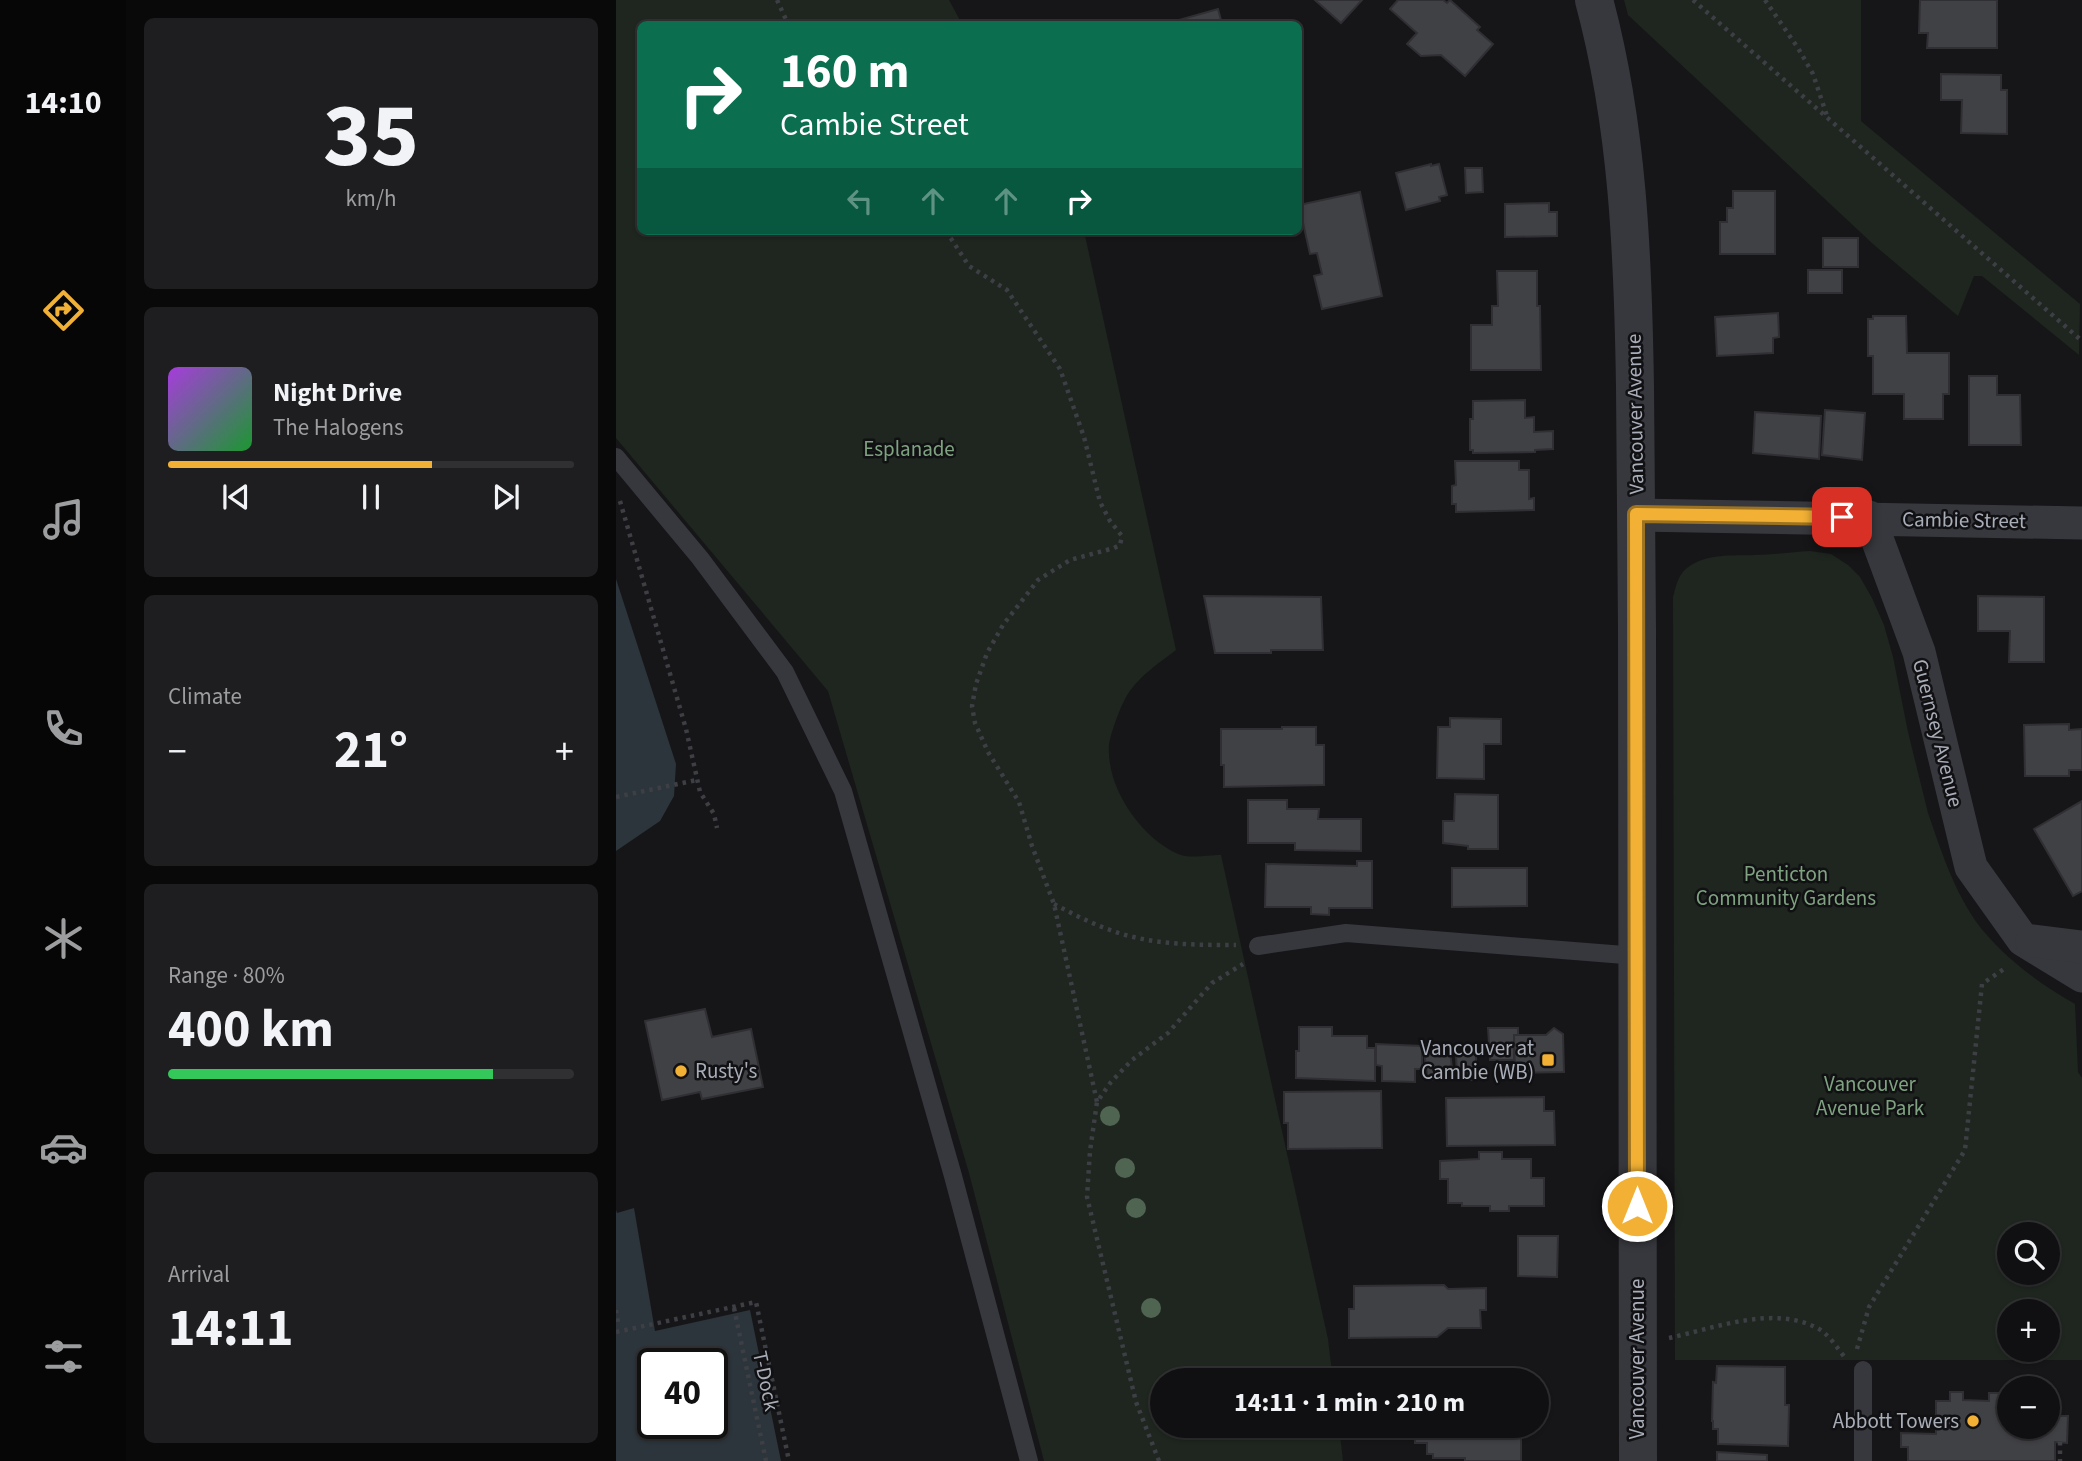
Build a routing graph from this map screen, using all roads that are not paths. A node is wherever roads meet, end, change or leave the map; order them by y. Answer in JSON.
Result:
{"nodes":[{"id":1,"x":1594,"y":0,"type":"edge"},
{"id":2,"x":616,"y":457,"type":"edge"},
{"id":3,"x":1636,"y":514,"type":"junction"},
{"id":4,"x":1869,"y":517,"type":"junction"},
{"id":5,"x":2082,"y":523,"type":"edge"},
{"id":6,"x":2030,"y":944,"type":"junction"},
{"id":7,"x":1258,"y":946,"type":"road end"},
{"id":8,"x":2082,"y":947,"type":"edge"},
{"id":9,"x":1637,"y":956,"type":"junction"},
{"id":10,"x":2082,"y":976,"type":"edge"},
{"id":11,"x":1857,"y":1368,"type":"road end"},
{"id":12,"x":1029,"y":1461,"type":"edge"},
{"id":13,"x":1638,"y":1461,"type":"edge"},
{"id":14,"x":1863,"y":1461,"type":"edge"}],
"edges":[{"from":1,"to":3,"type":"street","name":"Vancouver Avenue"},
{"from":2,"to":12,"type":"lane"},
{"from":3,"to":4,"type":"street","name":"Cambie Street"},
{"from":3,"to":9,"type":"street","name":"Vancouver Avenue"},
{"from":4,"to":5,"type":"street","name":"Cambie Street"},
{"from":4,"to":6,"type":"street","name":"Guernsey Avenue"},
{"from":6,"to":8,"type":"street"},
{"from":6,"to":10,"type":"street"},
{"from":7,"to":9,"type":"lane"},
{"from":9,"to":13,"type":"street","name":"Vancouver Avenue"},
{"from":11,"to":14,"type":"lane"}]}
